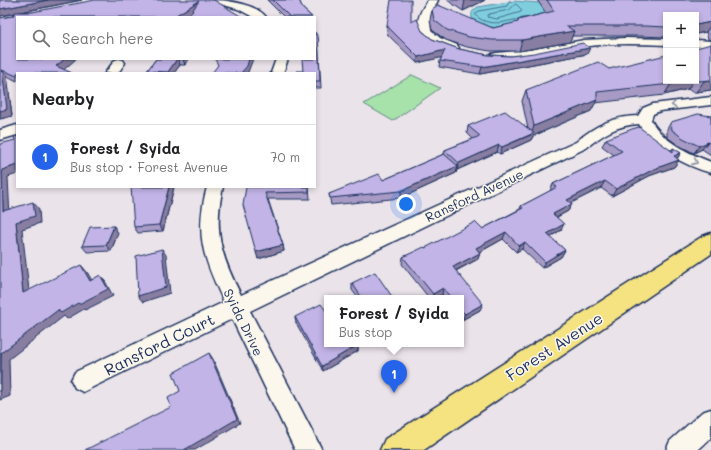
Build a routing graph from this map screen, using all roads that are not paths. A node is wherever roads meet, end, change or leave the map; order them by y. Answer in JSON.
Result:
{"nodes":[{"id":1,"x":217,"y":0,"type":"edge"},
{"id":2,"x":428,"y":0,"type":"edge"},
{"id":3,"x":432,"y":0,"type":"edge"},
{"id":4,"x":259,"y":16,"type":"edge"},
{"id":5,"x":663,"y":42,"type":"edge"},
{"id":6,"x":699,"y":44,"type":"edge"},
{"id":7,"x":711,"y":45,"type":"edge"},
{"id":8,"x":466,"y":51,"type":"edge"},
{"id":9,"x":484,"y":55,"type":"edge"},
{"id":10,"x":282,"y":60,"type":"edge"},
{"id":11,"x":278,"y":72,"type":"edge"},
{"id":12,"x":711,"y":101,"type":"edge"},
{"id":13,"x":644,"y":120,"type":"junction"},
{"id":14,"x":16,"y":130,"type":"edge"},
{"id":15,"x":0,"y":135,"type":"edge"},
{"id":16,"x":711,"y":168,"type":"edge"},
{"id":17,"x":215,"y":188,"type":"edge"},
{"id":18,"x":711,"y":242,"type":"edge"},
{"id":19,"x":236,"y":307,"type":"junction"},
{"id":20,"x":83,"y":380,"type":"dead end"},
{"id":21,"x":711,"y":421,"type":"edge"},
{"id":22,"x":309,"y":450,"type":"edge"},
{"id":23,"x":396,"y":450,"type":"edge"},
{"id":24,"x":679,"y":450,"type":"edge"}],
"edges":[{"from":1,"to":4,"type":"street"},
{"from":2,"to":3,"type":"street"},
{"from":3,"to":8,"type":"street"},
{"from":5,"to":9,"type":"street"},
{"from":6,"to":7,"type":"street"},
{"from":10,"to":11,"type":"street"},
{"from":12,"to":13,"type":"street","one_way":true},
{"from":13,"to":16,"type":"street","one_way":true},
{"from":13,"to":19,"type":"street","name":"Ransford Avenue"},
{"from":14,"to":15,"type":"street"},
{"from":17,"to":19,"type":"street","name":"Syida Drive"},
{"from":18,"to":23,"type":"main road","name":"Forest Avenue"},
{"from":19,"to":20,"type":"street","name":"Ransford Court"},
{"from":19,"to":22,"type":"street","name":"Syida Drive"},
{"from":21,"to":24,"type":"street"}]}
